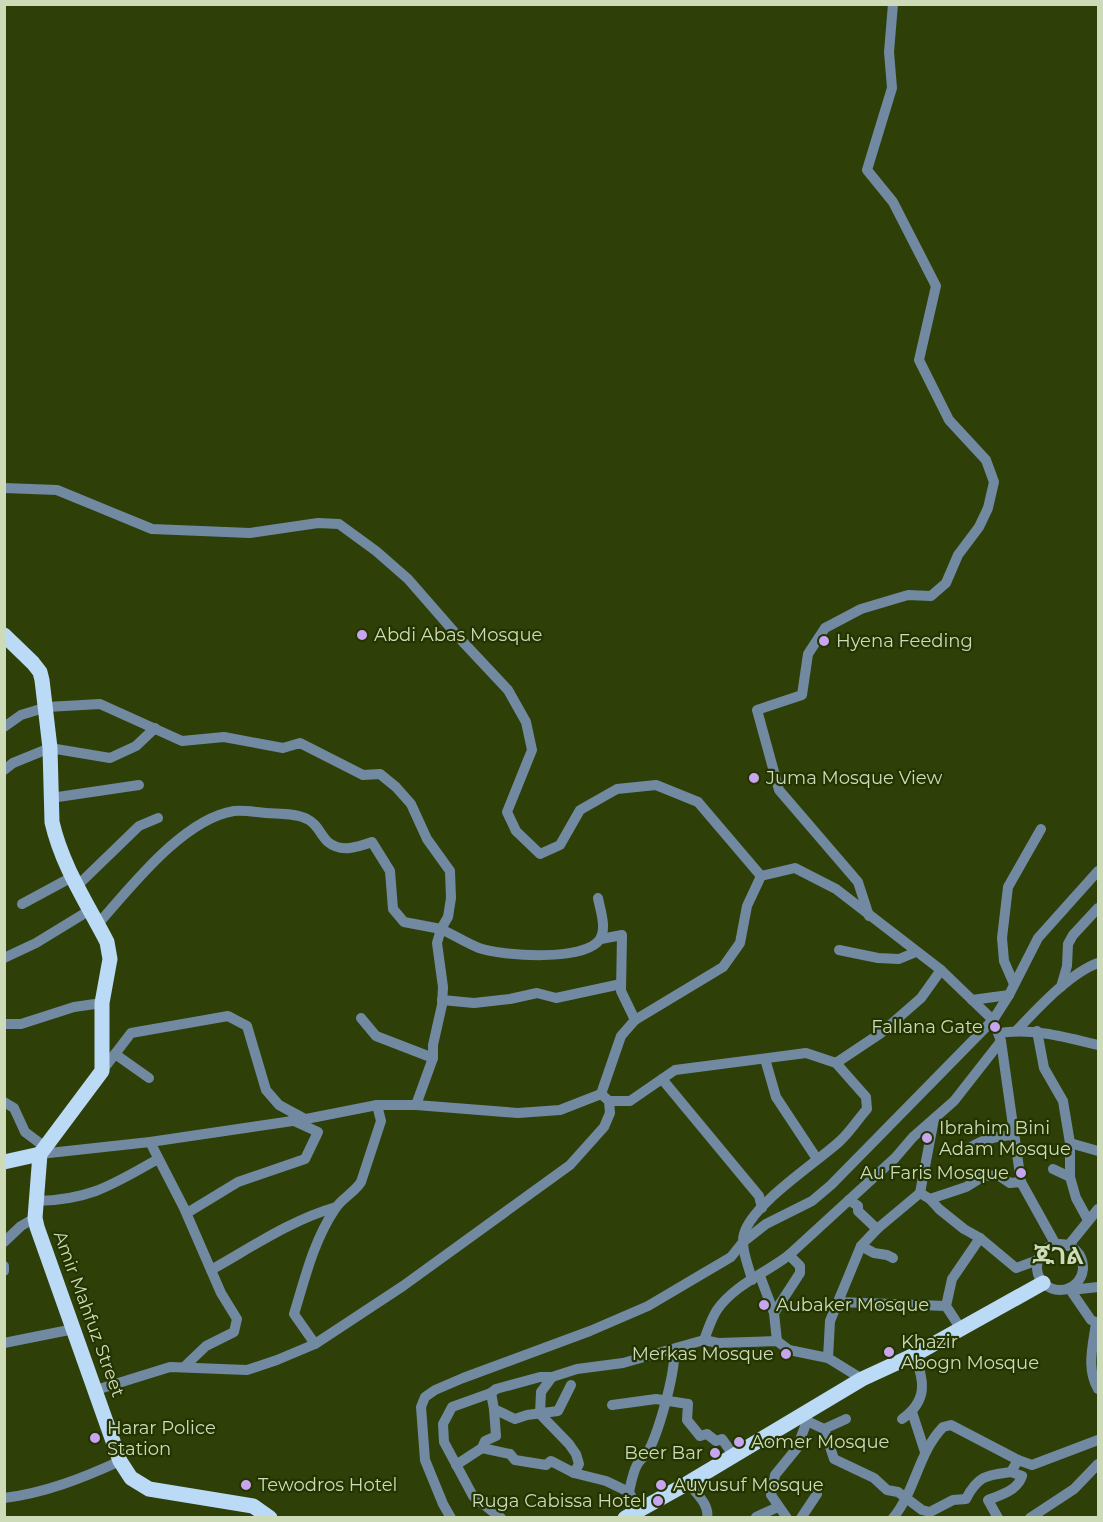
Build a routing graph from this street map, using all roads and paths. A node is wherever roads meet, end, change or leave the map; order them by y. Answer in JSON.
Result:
{"nodes":[{"id":1,"x":893,"y":4,"type":"edge"},
{"id":2,"x":4,"y":488,"type":"edge"},
{"id":3,"x":4,"y":635,"type":"edge"},
{"id":4,"x":47,"y":707,"type":"junction"},
{"id":5,"x":4,"y":727,"type":"edge"},
{"id":6,"x":155,"y":728,"type":"junction"},
{"id":7,"x":50,"y":748,"type":"junction"},
{"id":8,"x":4,"y":770,"type":"edge"},
{"id":9,"x":139,"y":784,"type":"dead end"},
{"id":10,"x":51,"y":798,"type":"junction"},
{"id":11,"x":158,"y":818,"type":"dead end"},
{"id":12,"x":1041,"y":829,"type":"dead end"},
{"id":13,"x":1098,"y":871,"type":"edge"},
{"id":14,"x":761,"y":876,"type":"junction"},
{"id":15,"x":75,"y":881,"type":"junction"},
{"id":16,"x":598,"y":898,"type":"dead end"},
{"id":17,"x":22,"y":904,"type":"dead end"},
{"id":18,"x":1098,"y":908,"type":"edge"},
{"id":19,"x":869,"y":916,"type":"junction"},
{"id":20,"x":94,"y":917,"type":"junction"},
{"id":21,"x":441,"y":929,"type":"junction"},
{"id":22,"x":601,"y":939,"type":"junction"},
{"id":23,"x":839,"y":950,"type":"dead end"},
{"id":24,"x":916,"y":952,"type":"junction"},
{"id":25,"x":4,"y":958,"type":"edge"},
{"id":26,"x":1098,"y":963,"type":"edge"},
{"id":27,"x":941,"y":970,"type":"junction"},
{"id":28,"x":621,"y":984,"type":"junction"},
{"id":29,"x":1014,"y":984,"type":"junction"},
{"id":30,"x":1061,"y":987,"type":"junction"},
{"id":31,"x":1010,"y":994,"type":"junction"},
{"id":32,"x":442,"y":1000,"type":"junction"},
{"id":33,"x":972,"y":1000,"type":"junction"},
{"id":34,"x":102,"y":1003,"type":"junction"},
{"id":35,"x":361,"y":1018,"type":"dead end"},
{"id":36,"x":634,"y":1020,"type":"junction"},
{"id":37,"x":993,"y":1020,"type":"junction"},
{"id":38,"x":4,"y":1023,"type":"edge"},
{"id":39,"x":1017,"y":1030,"type":"junction"},
{"id":40,"x":1037,"y":1031,"type":"junction"},
{"id":41,"x":1000,"y":1037,"type":"junction"},
{"id":42,"x":1098,"y":1045,"type":"edge"},
{"id":43,"x":115,"y":1054,"type":"junction"},
{"id":44,"x":433,"y":1058,"type":"junction"},
{"id":45,"x":765,"y":1059,"type":"junction"},
{"id":46,"x":836,"y":1063,"type":"junction"},
{"id":47,"x":102,"y":1071,"type":"junction"},
{"id":48,"x":149,"y":1078,"type":"dead end"},
{"id":49,"x":662,"y":1079,"type":"junction"},
{"id":50,"x":605,"y":1097,"type":"junction"},
{"id":51,"x":4,"y":1102,"type":"edge"},
{"id":52,"x":416,"y":1105,"type":"junction"},
{"id":53,"x":377,"y":1106,"type":"junction"},
{"id":54,"x":306,"y":1119,"type":"junction"},
{"id":55,"x":934,"y":1119,"type":"junction"},
{"id":56,"x":292,"y":1120,"type":"junction"},
{"id":57,"x":1014,"y":1135,"type":"junction"},
{"id":58,"x":150,"y":1142,"type":"junction"},
{"id":59,"x":1070,"y":1143,"type":"junction"},
{"id":60,"x":969,"y":1149,"type":"dead end"},
{"id":61,"x":43,"y":1151,"type":"junction"},
{"id":62,"x":1098,"y":1151,"type":"edge"},
{"id":63,"x":158,"y":1159,"type":"junction"},
{"id":64,"x":817,"y":1159,"type":"junction"},
{"id":65,"x":4,"y":1162,"type":"edge"},
{"id":66,"x":1053,"y":1169,"type":"dead end"},
{"id":67,"x":1070,"y":1177,"type":"junction"},
{"id":68,"x":1021,"y":1182,"type":"junction"},
{"id":69,"x":920,"y":1193,"type":"junction"},
{"id":70,"x":930,"y":1199,"type":"junction"},
{"id":71,"x":849,"y":1200,"type":"junction"},
{"id":72,"x":36,"y":1201,"type":"junction"},
{"id":73,"x":336,"y":1207,"type":"junction"},
{"id":74,"x":762,"y":1208,"type":"junction"},
{"id":75,"x":1098,"y":1209,"type":"edge"},
{"id":76,"x":187,"y":1213,"type":"junction"},
{"id":77,"x":35,"y":1218,"type":"junction"},
{"id":78,"x":1088,"y":1220,"type":"junction"},
{"id":79,"x":877,"y":1229,"type":"junction"},
{"id":80,"x":980,"y":1238,"type":"junction"},
{"id":81,"x":4,"y":1242,"type":"edge"},
{"id":82,"x":743,"y":1242,"type":"junction"},
{"id":83,"x":1056,"y":1245,"type":"junction"},
{"id":84,"x":861,"y":1246,"type":"junction"},
{"id":85,"x":1068,"y":1246,"type":"junction"},
{"id":86,"x":789,"y":1255,"type":"junction"},
{"id":87,"x":893,"y":1258,"type":"dead end"},
{"id":88,"x":1038,"y":1260,"type":"junction"},
{"id":89,"x":4,"y":1266,"type":"edge"},
{"id":90,"x":211,"y":1270,"type":"junction"},
{"id":91,"x":4,"y":1271,"type":"edge"},
{"id":92,"x":756,"y":1278,"type":"junction"},
{"id":93,"x":1043,"y":1283,"type":"junction"},
{"id":94,"x":1098,"y":1287,"type":"edge"},
{"id":95,"x":1070,"y":1289,"type":"junction"},
{"id":96,"x":838,"y":1302,"type":"junction"},
{"id":97,"x":946,"y":1306,"type":"junction"},
{"id":98,"x":774,"y":1313,"type":"junction"},
{"id":99,"x":1097,"y":1323,"type":"edge"},
{"id":100,"x":74,"y":1329,"type":"junction"},
{"id":101,"x":961,"y":1329,"type":"junction"},
{"id":102,"x":704,"y":1340,"type":"junction"},
{"id":103,"x":777,"y":1341,"type":"junction"},
{"id":104,"x":4,"y":1343,"type":"edge"},
{"id":105,"x":315,"y":1344,"type":"junction"},
{"id":106,"x":674,"y":1350,"type":"junction"},
{"id":107,"x":914,"y":1355,"type":"junction"},
{"id":108,"x":828,"y":1358,"type":"junction"},
{"id":109,"x":184,"y":1367,"type":"junction"},
{"id":110,"x":552,"y":1377,"type":"junction"},
{"id":111,"x":862,"y":1379,"type":"junction"},
{"id":112,"x":571,"y":1385,"type":"dead end"},
{"id":113,"x":1098,"y":1389,"type":"edge"},
{"id":114,"x":96,"y":1390,"type":"junction"},
{"id":115,"x":491,"y":1393,"type":"junction"},
{"id":116,"x":666,"y":1401,"type":"junction"},
{"id":117,"x":612,"y":1405,"type":"dead end"},
{"id":118,"x":494,"y":1409,"type":"junction"},
{"id":119,"x":540,"y":1414,"type":"junction"},
{"id":120,"x":846,"y":1419,"type":"dead end"},
{"id":121,"x":824,"y":1429,"type":"junction"},
{"id":122,"x":1098,"y":1440,"type":"edge"},
{"id":123,"x":483,"y":1448,"type":"junction"},
{"id":124,"x":925,"y":1452,"type":"junction"},
{"id":125,"x":734,"y":1456,"type":"junction"},
{"id":126,"x":1018,"y":1460,"type":"junction"},
{"id":127,"x":120,"y":1461,"type":"junction"},
{"id":128,"x":1098,"y":1464,"type":"edge"},
{"id":129,"x":456,"y":1465,"type":"junction"},
{"id":130,"x":1011,"y":1472,"type":"junction"},
{"id":131,"x":574,"y":1473,"type":"junction"},
{"id":132,"x":688,"y":1483,"type":"junction"},
{"id":133,"x":629,"y":1492,"type":"junction"},
{"id":134,"x":818,"y":1494,"type":"dead end"},
{"id":135,"x":906,"y":1497,"type":"junction"},
{"id":136,"x":4,"y":1498,"type":"edge"},
{"id":137,"x":778,"y":1507,"type":"junction"},
{"id":138,"x":632,"y":1513,"type":"edge"},
{"id":139,"x":756,"y":1517,"type":"edge"},
{"id":140,"x":270,"y":1518,"type":"edge"},
{"id":141,"x":451,"y":1518,"type":"edge"},
{"id":142,"x":501,"y":1518,"type":"edge"},
{"id":143,"x":707,"y":1518,"type":"edge"},
{"id":144,"x":787,"y":1518,"type":"edge"},
{"id":145,"x":801,"y":1518,"type":"edge"},
{"id":146,"x":893,"y":1518,"type":"edge"},
{"id":147,"x":998,"y":1518,"type":"edge"},
{"id":148,"x":1030,"y":1518,"type":"edge"}],
"edges":[{"from":1,"to":19,"type":"street"},
{"from":2,"to":14,"type":"street"},
{"from":3,"to":4,"type":"main road"},
{"from":4,"to":5,"type":"street"},
{"from":4,"to":6,"type":"street"},
{"from":4,"to":7,"type":"main road"},
{"from":6,"to":7,"type":"street"},
{"from":6,"to":21,"type":"street"},
{"from":7,"to":8,"type":"street"},
{"from":7,"to":10,"type":"main road"},
{"from":9,"to":10,"type":"street"},
{"from":10,"to":15,"type":"main road"},
{"from":11,"to":15,"type":"street"},
{"from":12,"to":29,"type":"street"},
{"from":13,"to":29,"type":"street"},
{"from":14,"to":19,"type":"street"},
{"from":14,"to":36,"type":"street"},
{"from":15,"to":17,"type":"street"},
{"from":15,"to":20,"type":"main road"},
{"from":16,"to":22,"type":"street"},
{"from":18,"to":30,"type":"street"},
{"from":19,"to":24,"type":"street"},
{"from":20,"to":21,"type":"street"},
{"from":20,"to":25,"type":"street"},
{"from":20,"to":34,"type":"main road"},
{"from":21,"to":22,"type":"street"},
{"from":21,"to":32,"type":"street"},
{"from":22,"to":28,"type":"street"},
{"from":23,"to":24,"type":"street"},
{"from":24,"to":27,"type":"street"},
{"from":26,"to":30,"type":"street"},
{"from":27,"to":33,"type":"street"},
{"from":27,"to":46,"type":"street"},
{"from":28,"to":32,"type":"street"},
{"from":28,"to":36,"type":"street"},
{"from":29,"to":31,"type":"street"},
{"from":30,"to":39,"type":"street"},
{"from":31,"to":33,"type":"street"},
{"from":31,"to":37,"type":"street"},
{"from":32,"to":44,"type":"street"},
{"from":33,"to":37,"type":"street"},
{"from":34,"to":38,"type":"street"},
{"from":34,"to":47,"type":"main road"},
{"from":35,"to":44,"type":"street"},
{"from":36,"to":50,"type":"street"},
{"from":37,"to":41,"type":"street"},
{"from":37,"to":82,"type":"street"},
{"from":39,"to":40,"type":"street"},
{"from":39,"to":41,"type":"street"},
{"from":40,"to":42,"type":"street"},
{"from":40,"to":59,"type":"street"},
{"from":41,"to":55,"type":"street"},
{"from":41,"to":57,"type":"street"},
{"from":43,"to":47,"type":"street"},
{"from":43,"to":48,"type":"street"},
{"from":43,"to":54,"type":"street"},
{"from":44,"to":52,"type":"street"},
{"from":45,"to":46,"type":"street"},
{"from":45,"to":49,"type":"street"},
{"from":45,"to":64,"type":"street"},
{"from":46,"to":64,"type":"street"},
{"from":47,"to":61,"type":"main road"},
{"from":49,"to":50,"type":"street"},
{"from":49,"to":74,"type":"street"},
{"from":50,"to":52,"type":"street"},
{"from":50,"to":105,"type":"street"},
{"from":51,"to":61,"type":"street"},
{"from":52,"to":53,"type":"street"},
{"from":53,"to":54,"type":"street"},
{"from":53,"to":73,"type":"street"},
{"from":54,"to":56,"type":"street"},
{"from":55,"to":69,"type":"street"},
{"from":55,"to":71,"type":"street"},
{"from":56,"to":58,"type":"street"},
{"from":56,"to":76,"type":"street"},
{"from":57,"to":60,"type":"street"},
{"from":57,"to":68,"type":"street"},
{"from":58,"to":61,"type":"street"},
{"from":58,"to":63,"type":"street"},
{"from":59,"to":62,"type":"street"},
{"from":59,"to":67,"type":"street"},
{"from":61,"to":65,"type":"main road"},
{"from":61,"to":72,"type":"main road","name":"Amir Mahfuz Street"},
{"from":63,"to":72,"type":"street"},
{"from":63,"to":76,"type":"street"},
{"from":64,"to":74,"type":"street"},
{"from":66,"to":67,"type":"street"},
{"from":67,"to":78,"type":"street"},
{"from":68,"to":70,"type":"street"},
{"from":68,"to":83,"type":"street"},
{"from":69,"to":70,"type":"street"},
{"from":69,"to":79,"type":"street"},
{"from":70,"to":80,"type":"street"},
{"from":71,"to":79,"type":"street"},
{"from":71,"to":86,"type":"street"},
{"from":72,"to":77,"type":"main road","name":"Amir Mahfuz Street"},
{"from":73,"to":90,"type":"street"},
{"from":73,"to":105,"type":"street"},
{"from":74,"to":82,"type":"street"},
{"from":75,"to":78,"type":"street"},
{"from":76,"to":90,"type":"street"},
{"from":77,"to":81,"type":"street"},
{"from":77,"to":100,"type":"main road","name":"Amir Mahfuz Street"},
{"from":78,"to":85,"type":"street"},
{"from":79,"to":84,"type":"street"},
{"from":80,"to":88,"type":"street"},
{"from":80,"to":97,"type":"street"},
{"from":82,"to":92,"type":"street"},
{"from":82,"to":141,"type":"street"},
{"from":83,"to":85,"type":"street"},
{"from":83,"to":88,"type":"street"},
{"from":84,"to":87,"type":"street"},
{"from":84,"to":96,"type":"street"},
{"from":85,"to":95,"type":"street"},
{"from":86,"to":92,"type":"street"},
{"from":86,"to":98,"type":"street"},
{"from":88,"to":93,"type":"street"},
{"from":89,"to":91,"type":"street"},
{"from":90,"to":109,"type":"street"},
{"from":92,"to":98,"type":"street"},
{"from":92,"to":102,"type":"street"},
{"from":93,"to":95,"type":"street"},
{"from":93,"to":101,"type":"main road"},
{"from":94,"to":95,"type":"street"},
{"from":95,"to":99,"type":"street"},
{"from":96,"to":97,"type":"street"},
{"from":96,"to":108,"type":"street"},
{"from":97,"to":101,"type":"street"},
{"from":98,"to":103,"type":"street"},
{"from":99,"to":113,"type":"street"},
{"from":100,"to":104,"type":"street"},
{"from":100,"to":114,"type":"main road","name":"Amir Mahfuz Street"},
{"from":101,"to":107,"type":"main road"},
{"from":102,"to":103,"type":"street"},
{"from":102,"to":106,"type":"street"},
{"from":103,"to":108,"type":"street"},
{"from":105,"to":109,"type":"street"},
{"from":106,"to":110,"type":"street"},
{"from":106,"to":116,"type":"street"},
{"from":107,"to":111,"type":"main road"},
{"from":107,"to":124,"type":"street"},
{"from":108,"to":111,"type":"street"},
{"from":109,"to":114,"type":"street"},
{"from":110,"to":115,"type":"street"},
{"from":110,"to":119,"type":"street"},
{"from":111,"to":125,"type":"main road"},
{"from":112,"to":119,"type":"street"},
{"from":114,"to":127,"type":"main road","name":"Amir Mahfuz Street"},
{"from":115,"to":118,"type":"street"},
{"from":115,"to":129,"type":"street"},
{"from":116,"to":117,"type":"street"},
{"from":116,"to":125,"type":"street"},
{"from":116,"to":133,"type":"street"},
{"from":118,"to":119,"type":"street"},
{"from":118,"to":123,"type":"street"},
{"from":119,"to":131,"type":"street"},
{"from":120,"to":121,"type":"street"},
{"from":121,"to":135,"type":"street"},
{"from":121,"to":137,"type":"street"},
{"from":122,"to":126,"type":"street"},
{"from":123,"to":129,"type":"street"},
{"from":123,"to":131,"type":"street"},
{"from":124,"to":126,"type":"street"},
{"from":124,"to":135,"type":"street"},
{"from":125,"to":132,"type":"main road"},
{"from":126,"to":130,"type":"street"},
{"from":127,"to":136,"type":"street"},
{"from":127,"to":140,"type":"main road","name":"Amir Mahfuz Street"},
{"from":128,"to":148,"type":"street"},
{"from":129,"to":142,"type":"street"},
{"from":130,"to":135,"type":"street"},
{"from":130,"to":147,"type":"street"},
{"from":131,"to":133,"type":"street"},
{"from":132,"to":138,"type":"main road"},
{"from":132,"to":143,"type":"street"},
{"from":133,"to":138,"type":"street"},
{"from":134,"to":145,"type":"street"},
{"from":135,"to":146,"type":"street"},
{"from":137,"to":139,"type":"street"},
{"from":137,"to":144,"type":"street"}]}
